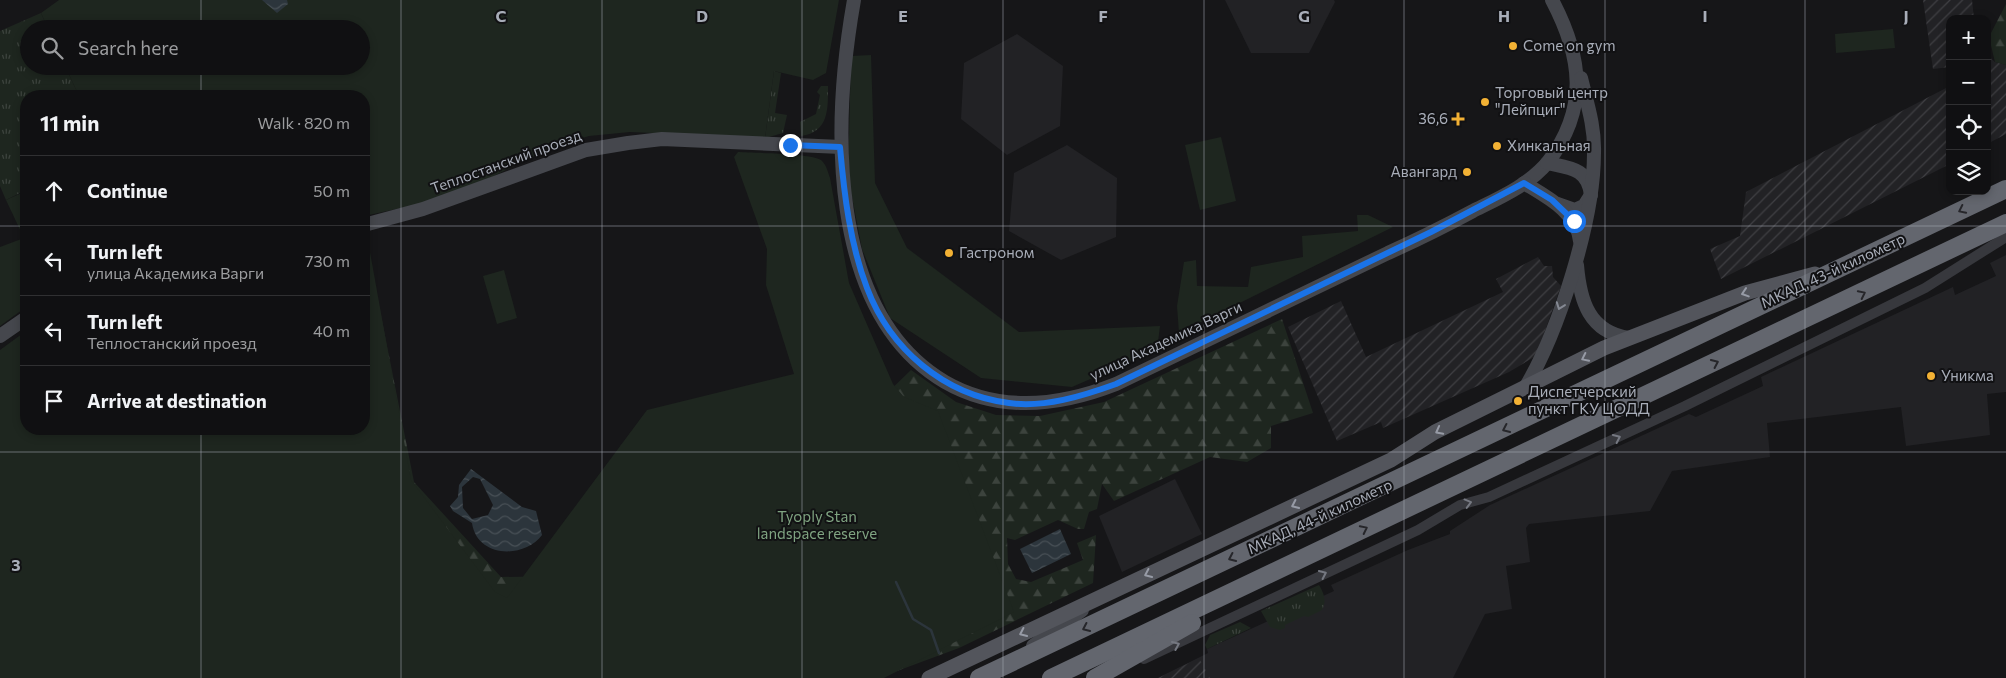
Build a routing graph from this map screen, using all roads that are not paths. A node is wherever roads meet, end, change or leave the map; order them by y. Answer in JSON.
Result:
{"nodes":[{"id":1,"x":854,"y":0,"type":"edge"},
{"id":2,"x":1552,"y":0,"type":"edge"},
{"id":3,"x":1575,"y":56,"type":"junction"},
{"id":4,"x":840,"y":147,"type":"junction"},
{"id":5,"x":1547,"y":163,"type":"junction"},
{"id":6,"x":1524,"y":183,"type":"junction"},
{"id":7,"x":2006,"y":189,"type":"edge"},
{"id":8,"x":1591,"y":195,"type":"junction"},
{"id":9,"x":1552,"y":200,"type":"junction"},
{"id":10,"x":370,"y":223,"type":"edge"},
{"id":11,"x":2006,"y":223,"type":"edge"},
{"id":12,"x":2006,"y":237,"type":"edge"},
{"id":13,"x":1580,"y":243,"type":"junction"},
{"id":14,"x":1843,"y":267,"type":"junction"},
{"id":15,"x":20,"y":322,"type":"edge"},
{"id":16,"x":0,"y":336,"type":"edge"},
{"id":17,"x":1629,"y":338,"type":"junction"},
{"id":18,"x":1660,"y":354,"type":"joint"},
{"id":19,"x":1525,"y":388,"type":"junction"},
{"id":20,"x":1261,"y":579,"type":"junction"},
{"id":21,"x":1099,"y":598,"type":"junction"},
{"id":22,"x":1009,"y":664,"type":"junction"},
{"id":23,"x":929,"y":678,"type":"edge"},
{"id":24,"x":980,"y":678,"type":"edge"},
{"id":25,"x":1051,"y":678,"type":"edge"},
{"id":26,"x":1095,"y":678,"type":"edge"},
{"id":27,"x":1099,"y":678,"type":"edge"}],
"edges":[{"from":1,"to":4,"type":"street","name":"улица Академика Варги"},
{"from":2,"to":3,"type":"street","name":"улица Академика Варги"},
{"from":3,"to":5,"type":"street","name":"улица Академика Варги"},
{"from":3,"to":8,"type":"street"},
{"from":4,"to":6,"type":"street","name":"улица Академика Варги"},
{"from":4,"to":10,"type":"street","name":"Теплостанский проезд"},
{"from":5,"to":6,"type":"street","name":"улица Академика Варги"},
{"from":5,"to":8,"type":"street"},
{"from":6,"to":9,"type":"street"},
{"from":7,"to":14,"type":"highway","name":"МКАД, 43-й километр","one_way":true},
{"from":8,"to":9,"type":"street"},
{"from":8,"to":13,"type":"street"},
{"from":9,"to":13,"type":"street"},
{"from":20,"to":11,"type":"highway","name":"МКАД, 44-й километр","one_way":true},
{"from":27,"to":12,"type":"street","one_way":true},
{"from":13,"to":17,"type":"street"},
{"from":13,"to":19,"type":"street","one_way":true},
{"from":14,"to":17,"type":"main road","one_way":true},
{"from":14,"to":18,"type":"highway","name":"МКАД, 43-й километр"},
{"from":15,"to":16,"type":"street"},
{"from":17,"to":19,"type":"main road","one_way":true},
{"from":18,"to":22,"type":"highway","name":"МКАД, 44-й километр","one_way":true},
{"from":19,"to":21,"type":"main road","one_way":true},
{"from":20,"to":25,"type":"highway","name":"МКАД, 44-й километр"},
{"from":20,"to":26,"type":"highway"},
{"from":21,"to":22,"type":"street"},
{"from":21,"to":23,"type":"main road","one_way":true},
{"from":22,"to":24,"type":"highway","name":"МКАД, 44-й километр"}]}
